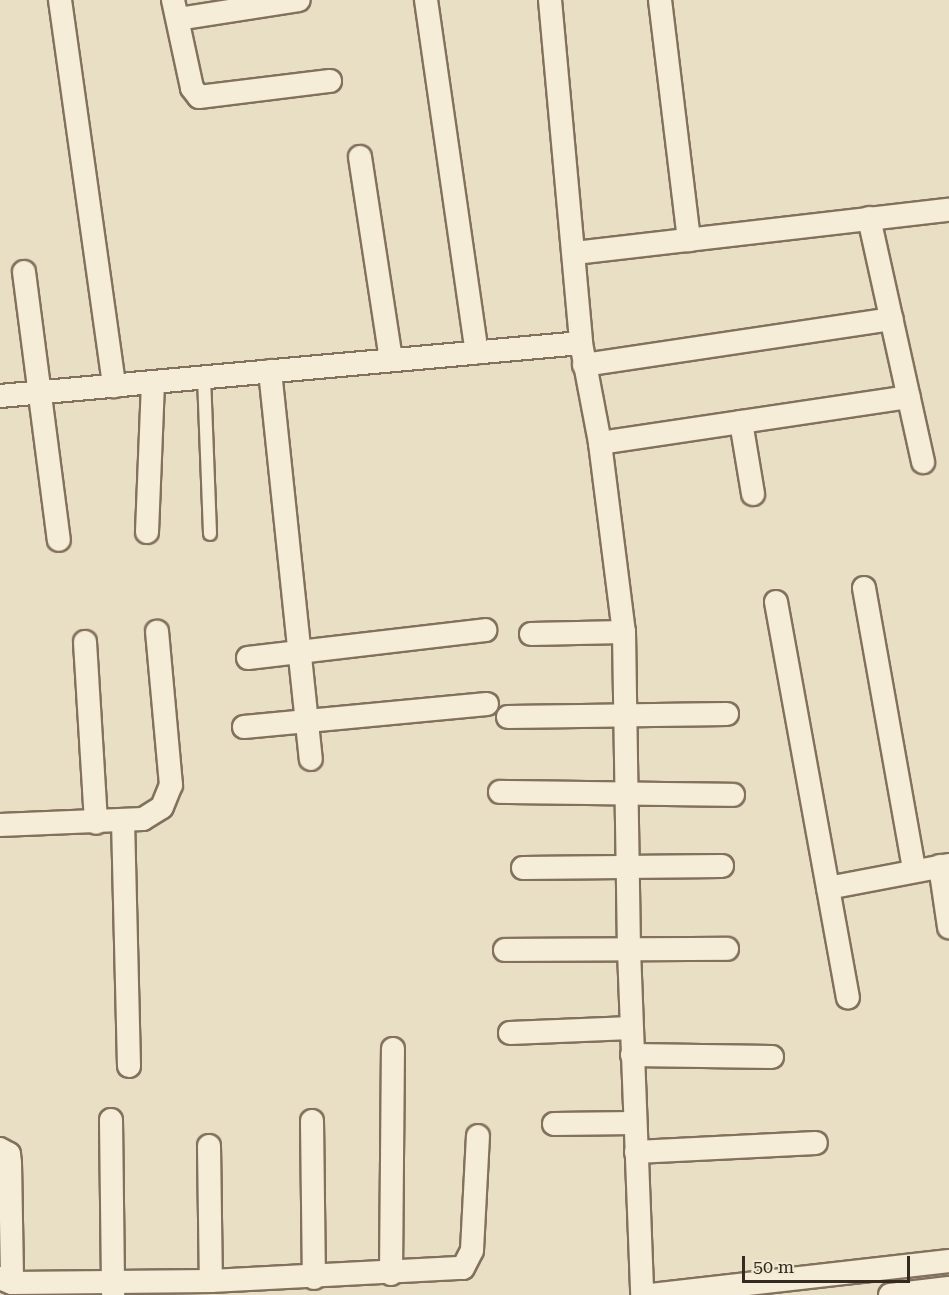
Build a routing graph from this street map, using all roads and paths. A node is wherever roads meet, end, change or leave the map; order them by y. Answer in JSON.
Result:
{"nodes":[{"id":1,"x":60,"y":0,"type":"edge"},
{"id":2,"x":300,"y":0,"type":"edge"},
{"id":3,"x":426,"y":0,"type":"edge"},
{"id":4,"x":550,"y":0,"type":"edge"},
{"id":5,"x":660,"y":0,"type":"edge"},
{"id":6,"x":176,"y":10,"type":"edge"},
{"id":7,"x":330,"y":81,"type":"dead end"},
{"id":8,"x":360,"y":157,"type":"dead end"},
{"id":9,"x":949,"y":210,"type":"edge"},
{"id":10,"x":869,"y":218,"type":"junction"},
{"id":11,"x":688,"y":240,"type":"junction"},
{"id":12,"x":575,"y":253,"type":"junction"},
{"id":13,"x":24,"y":272,"type":"dead end"},
{"id":14,"x":892,"y":319,"type":"junction"},
{"id":15,"x":477,"y":352,"type":"junction"},
{"id":16,"x":583,"y":354,"type":"junction"},
{"id":17,"x":391,"y":360,"type":"junction"},
{"id":18,"x":270,"y":371,"type":"junction"},
{"id":19,"x":204,"y":377,"type":"junction"},
{"id":20,"x":153,"y":382,"type":"junction"},
{"id":21,"x":114,"y":386,"type":"junction"},
{"id":22,"x":41,"y":393,"type":"junction"},
{"id":23,"x":0,"y":396,"type":"edge"},
{"id":24,"x":909,"y":397,"type":"junction"},
{"id":25,"x":741,"y":422,"type":"junction"},
{"id":26,"x":600,"y":443,"type":"junction"},
{"id":27,"x":923,"y":462,"type":"dead end"},
{"id":28,"x":753,"y":494,"type":"dead end"},
{"id":29,"x":147,"y":532,"type":"dead end"},
{"id":30,"x":210,"y":534,"type":"dead end"},
{"id":31,"x":59,"y":540,"type":"dead end"},
{"id":32,"x":864,"y":588,"type":"dead end"},
{"id":33,"x":776,"y":602,"type":"dead end"},
{"id":34,"x":485,"y":630,"type":"dead end"},
{"id":35,"x":157,"y":632,"type":"dead end"},
{"id":36,"x":624,"y":632,"type":"junction"},
{"id":37,"x":531,"y":634,"type":"dead end"},
{"id":38,"x":85,"y":642,"type":"dead end"},
{"id":39,"x":299,"y":651,"type":"junction"},
{"id":40,"x":248,"y":657,"type":"dead end"},
{"id":41,"x":487,"y":704,"type":"dead end"},
{"id":42,"x":627,"y":713,"type":"junction"},
{"id":43,"x":727,"y":714,"type":"dead end"},
{"id":44,"x":508,"y":717,"type":"dead end"},
{"id":45,"x":306,"y":721,"type":"junction"},
{"id":46,"x":244,"y":728,"type":"dead end"},
{"id":47,"x":311,"y":759,"type":"dead end"},
{"id":48,"x":500,"y":792,"type":"dead end"},
{"id":49,"x":628,"y":792,"type":"junction"},
{"id":50,"x":733,"y":795,"type":"dead end"},
{"id":51,"x":123,"y":820,"type":"junction"},
{"id":52,"x":96,"y":823,"type":"junction"},
{"id":53,"x":0,"y":825,"type":"edge"},
{"id":54,"x":630,"y":865,"type":"junction"},
{"id":55,"x":722,"y":866,"type":"dead end"},
{"id":56,"x":944,"y":866,"type":"edge"},
{"id":57,"x":523,"y":868,"type":"dead end"},
{"id":58,"x":914,"y":870,"type":"junction"},
{"id":59,"x":828,"y":888,"type":"junction"},
{"id":60,"x":949,"y":927,"type":"edge"},
{"id":61,"x":727,"y":949,"type":"dead end"},
{"id":62,"x":505,"y":950,"type":"dead end"},
{"id":63,"x":629,"y":950,"type":"junction"},
{"id":64,"x":848,"y":997,"type":"dead end"},
{"id":65,"x":631,"y":1028,"type":"junction"},
{"id":66,"x":510,"y":1033,"type":"dead end"},
{"id":67,"x":393,"y":1049,"type":"dead end"},
{"id":68,"x":632,"y":1055,"type":"junction"},
{"id":69,"x":772,"y":1057,"type":"dead end"},
{"id":70,"x":129,"y":1066,"type":"dead end"},
{"id":71,"x":111,"y":1120,"type":"dead end"},
{"id":72,"x":312,"y":1121,"type":"dead end"},
{"id":73,"x":635,"y":1123,"type":"junction"},
{"id":74,"x":554,"y":1124,"type":"dead end"},
{"id":75,"x":478,"y":1136,"type":"dead end"},
{"id":76,"x":816,"y":1143,"type":"dead end"},
{"id":77,"x":209,"y":1146,"type":"dead end"},
{"id":78,"x":0,"y":1149,"type":"edge"},
{"id":79,"x":636,"y":1152,"type":"junction"},
{"id":80,"x":949,"y":1261,"type":"edge"},
{"id":81,"x":391,"y":1274,"type":"junction"},
{"id":82,"x":314,"y":1278,"type":"junction"},
{"id":83,"x":6,"y":1281,"type":"edge"},
{"id":84,"x":212,"y":1281,"type":"junction"},
{"id":85,"x":949,"y":1288,"type":"edge"},
{"id":86,"x":112,"y":1289,"type":"edge"},
{"id":87,"x":642,"y":1295,"type":"edge"},
{"id":88,"x":651,"y":1295,"type":"edge"},
{"id":89,"x":890,"y":1295,"type":"edge"}],
"edges":[{"from":1,"to":21,"type":"street"},
{"from":2,"to":6,"type":"street"},
{"from":3,"to":15,"type":"street"},
{"from":4,"to":12,"type":"street"},
{"from":5,"to":11,"type":"street"},
{"from":6,"to":7,"type":"street"},
{"from":8,"to":17,"type":"street"},
{"from":9,"to":10,"type":"street"},
{"from":10,"to":11,"type":"street"},
{"from":10,"to":14,"type":"street"},
{"from":11,"to":12,"type":"street"},
{"from":12,"to":16,"type":"street"},
{"from":13,"to":22,"type":"street"},
{"from":14,"to":16,"type":"street"},
{"from":14,"to":24,"type":"street"},
{"from":15,"to":16,"type":"street"},
{"from":15,"to":17,"type":"street"},
{"from":16,"to":26,"type":"street"},
{"from":17,"to":18,"type":"street"},
{"from":18,"to":19,"type":"street"},
{"from":18,"to":39,"type":"street"},
{"from":19,"to":20,"type":"street"},
{"from":19,"to":30,"type":"lane"},
{"from":20,"to":21,"type":"street"},
{"from":20,"to":29,"type":"street"},
{"from":21,"to":22,"type":"street"},
{"from":22,"to":23,"type":"street"},
{"from":22,"to":31,"type":"street"},
{"from":24,"to":25,"type":"street"},
{"from":24,"to":27,"type":"street"},
{"from":25,"to":26,"type":"street"},
{"from":25,"to":28,"type":"street"},
{"from":26,"to":36,"type":"street"},
{"from":32,"to":58,"type":"street"},
{"from":33,"to":59,"type":"street"},
{"from":34,"to":39,"type":"street"},
{"from":35,"to":51,"type":"street"},
{"from":36,"to":37,"type":"street"},
{"from":36,"to":42,"type":"street"},
{"from":38,"to":52,"type":"street"},
{"from":39,"to":40,"type":"street"},
{"from":39,"to":45,"type":"street"},
{"from":41,"to":45,"type":"street"},
{"from":42,"to":43,"type":"street"},
{"from":42,"to":44,"type":"street"},
{"from":42,"to":49,"type":"street"},
{"from":45,"to":46,"type":"street"},
{"from":45,"to":47,"type":"street"},
{"from":48,"to":49,"type":"street"},
{"from":49,"to":50,"type":"street"},
{"from":49,"to":54,"type":"street"},
{"from":51,"to":52,"type":"street"},
{"from":51,"to":70,"type":"street"},
{"from":52,"to":53,"type":"street"},
{"from":54,"to":55,"type":"street"},
{"from":54,"to":57,"type":"street"},
{"from":54,"to":63,"type":"street"},
{"from":56,"to":58,"type":"street"},
{"from":56,"to":60,"type":"street"},
{"from":58,"to":59,"type":"street"},
{"from":59,"to":64,"type":"street"},
{"from":61,"to":63,"type":"street"},
{"from":62,"to":63,"type":"street"},
{"from":63,"to":65,"type":"street"},
{"from":65,"to":66,"type":"street"},
{"from":65,"to":68,"type":"street"},
{"from":67,"to":81,"type":"street"},
{"from":68,"to":69,"type":"street"},
{"from":68,"to":73,"type":"street"},
{"from":71,"to":86,"type":"street"},
{"from":72,"to":82,"type":"street"},
{"from":73,"to":74,"type":"street"},
{"from":73,"to":79,"type":"street"},
{"from":75,"to":81,"type":"street"},
{"from":76,"to":79,"type":"street"},
{"from":77,"to":84,"type":"street"},
{"from":78,"to":83,"type":"street"},
{"from":79,"to":87,"type":"street"},
{"from":80,"to":88,"type":"street"},
{"from":81,"to":82,"type":"street"},
{"from":82,"to":84,"type":"street"},
{"from":83,"to":86,"type":"street"},
{"from":84,"to":86,"type":"street"},
{"from":85,"to":89,"type":"street"}]}
